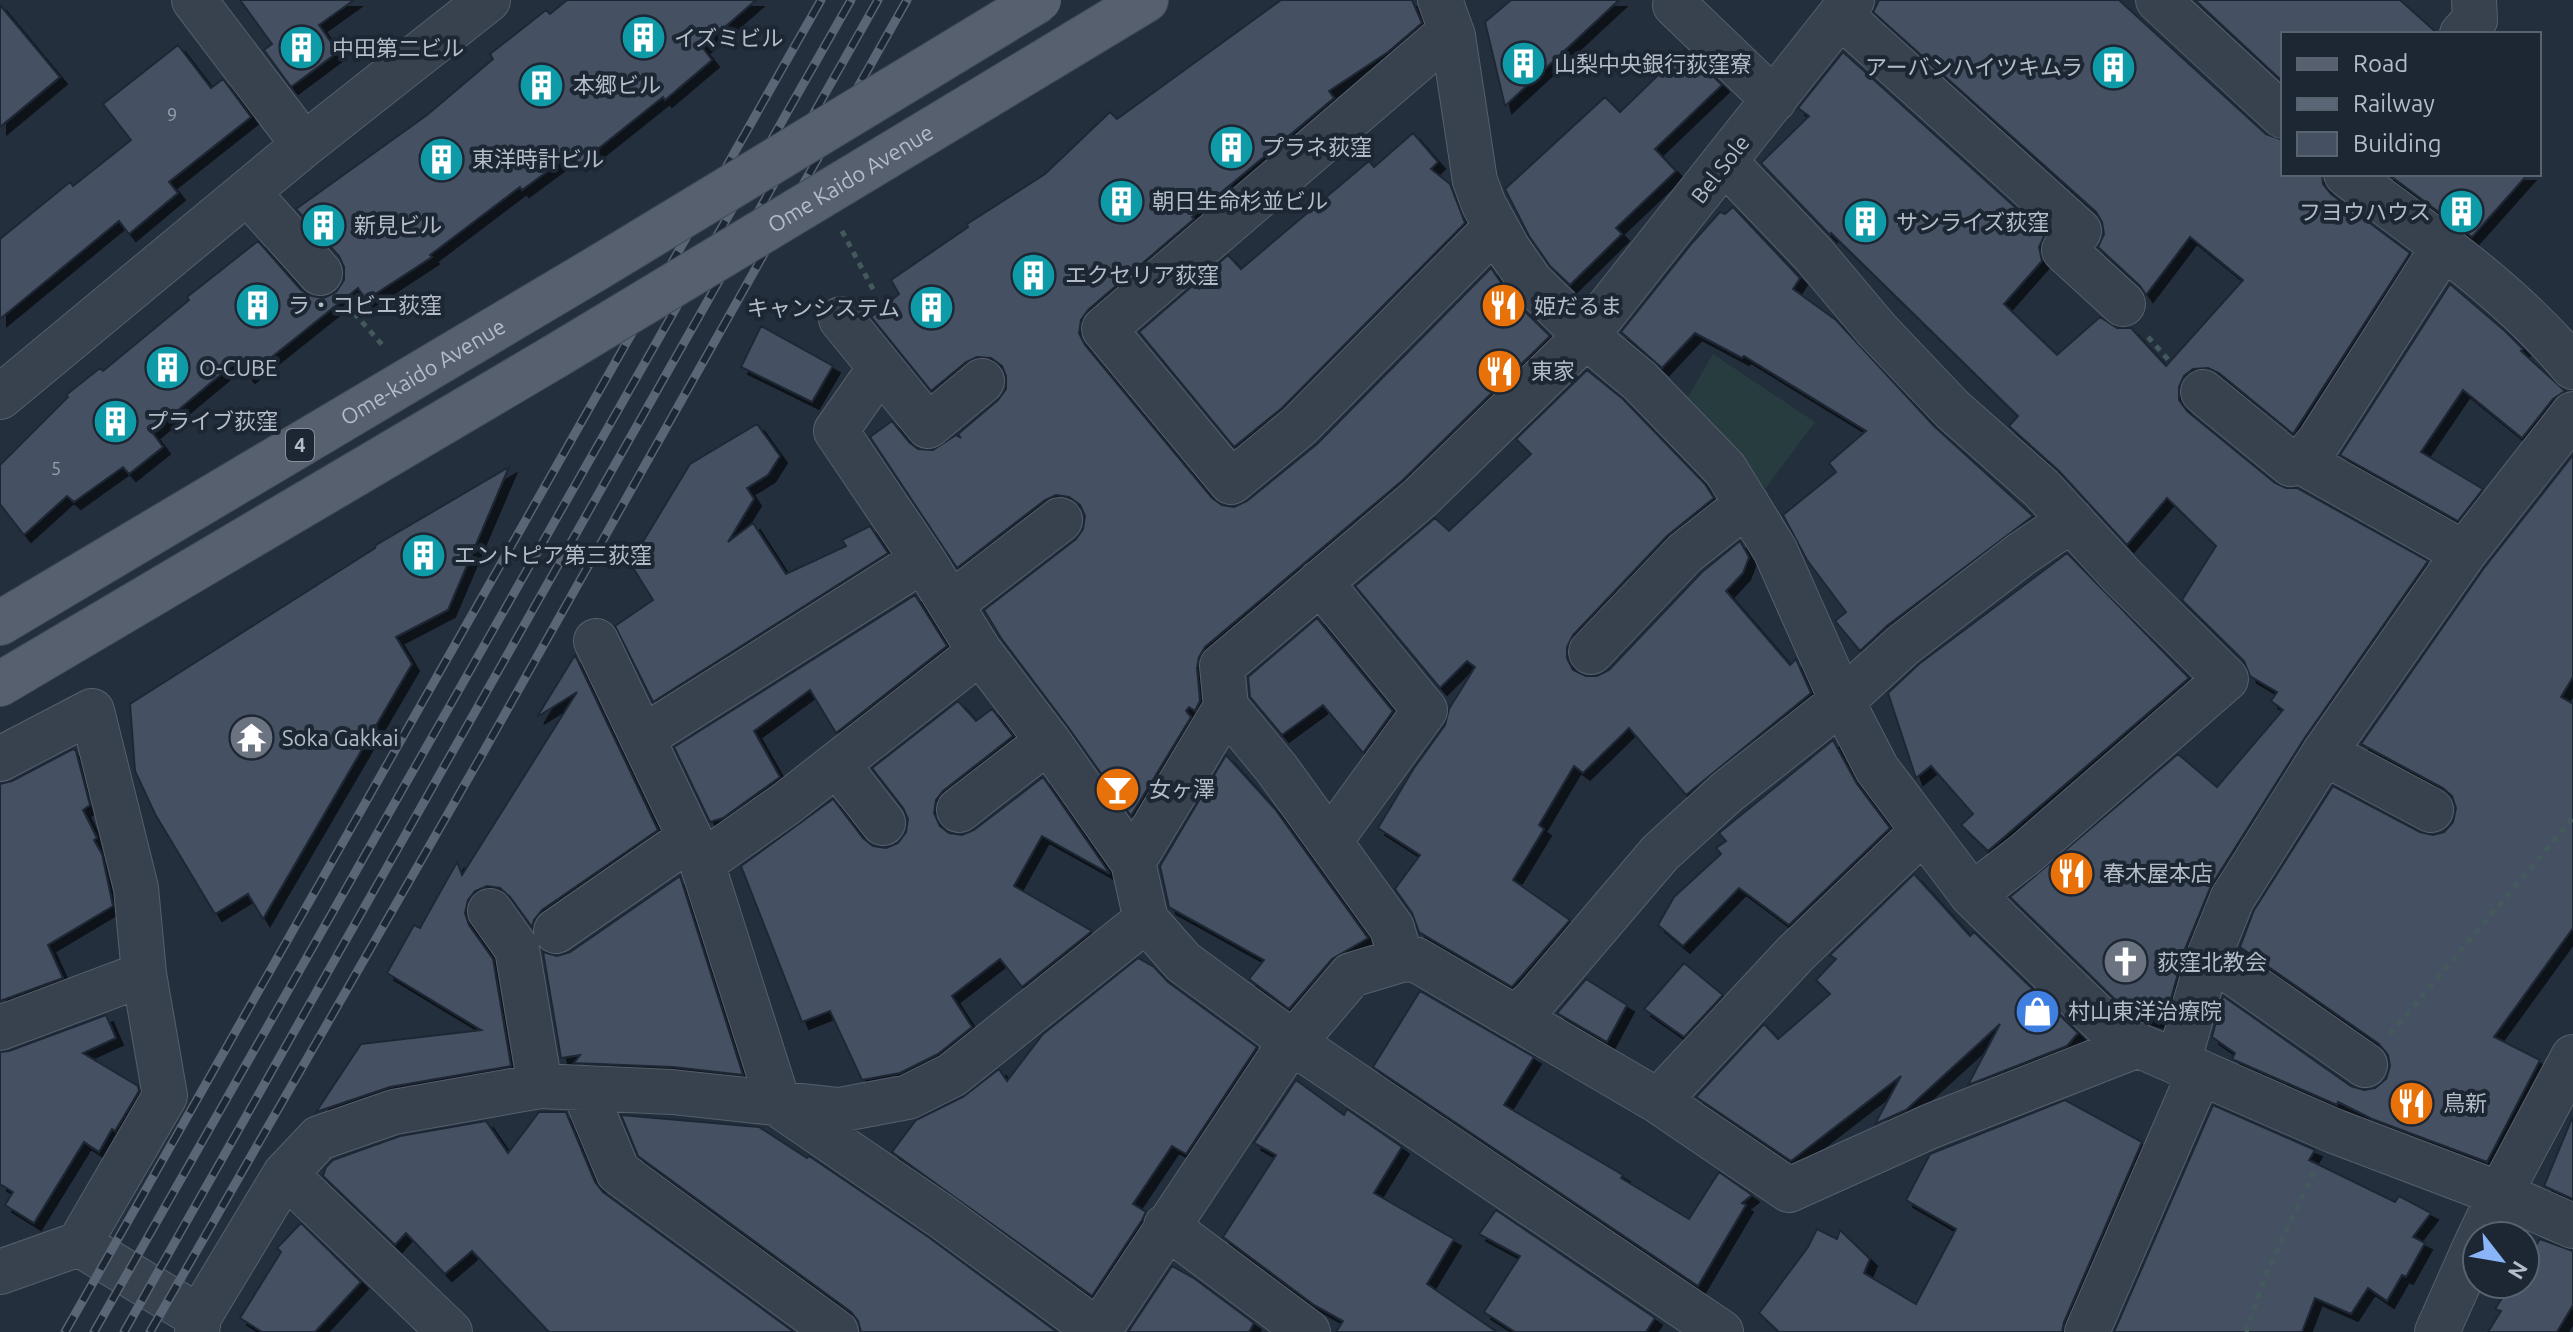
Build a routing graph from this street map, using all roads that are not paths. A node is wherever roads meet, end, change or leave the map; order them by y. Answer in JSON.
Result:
{"nodes":[{"id":1,"x":194,"y":0,"type":"edge"},
{"id":2,"x":488,"y":0,"type":"edge"},
{"id":3,"x":1039,"y":0,"type":"edge"},
{"id":4,"x":1146,"y":0,"type":"edge"},
{"id":5,"x":2474,"y":0,"type":"edge"},
{"id":6,"x":2170,"y":4,"type":"edge"},
{"id":7,"x":1675,"y":5,"type":"dead end"},
{"id":8,"x":1846,"y":7,"type":"edge"},
{"id":9,"x":1446,"y":15,"type":"edge"},
{"id":10,"x":2464,"y":32,"type":"edge"},
{"id":11,"x":1774,"y":100,"type":"junction"},
{"id":12,"x":2281,"y":114,"type":"edge"},
{"id":13,"x":304,"y":145,"type":"junction"},
{"id":14,"x":1725,"y":162,"type":"junction"},
{"id":15,"x":2349,"y":176,"type":"edge"},
{"id":16,"x":247,"y":192,"type":"junction"},
{"id":17,"x":1496,"y":227,"type":"junction"},
{"id":18,"x":2444,"y":246,"type":"junction"},
{"id":19,"x":320,"y":273,"type":"road end"},
{"id":20,"x":2123,"y":304,"type":"road end"},
{"id":21,"x":841,"y":319,"type":"road end"},
{"id":22,"x":1586,"y":336,"type":"junction"},
{"id":23,"x":2573,"y":367,"type":"edge"},
{"id":24,"x":880,"y":368,"type":"junction"},
{"id":25,"x":982,"y":381,"type":"dead end"},
{"id":26,"x":2203,"y":392,"type":"road end"},
{"id":27,"x":0,"y":397,"type":"edge"},
{"id":28,"x":2573,"y":414,"type":"edge"},
{"id":29,"x":2300,"y":461,"type":"junction"},
{"id":30,"x":1747,"y":504,"type":"junction"},
{"id":31,"x":1060,"y":520,"type":"dead end"},
{"id":32,"x":2071,"y":520,"type":"junction"},
{"id":33,"x":2464,"y":553,"type":"junction"},
{"id":34,"x":923,"y":560,"type":"junction"},
{"id":35,"x":1320,"y":582,"type":"junction"},
{"id":36,"x":951,"y":604,"type":"junction"},
{"id":37,"x":0,"y":623,"type":"edge"},
{"id":38,"x":596,"y":641,"type":"dead end"},
{"id":39,"x":980,"y":652,"type":"junction"},
{"id":40,"x":1591,"y":652,"type":"dead end"},
{"id":41,"x":0,"y":684,"type":"edge"},
{"id":42,"x":1842,"y":701,"type":"junction"},
{"id":43,"x":1226,"y":707,"type":"junction"},
{"id":44,"x":642,"y":738,"type":"junction"},
{"id":45,"x":1048,"y":741,"type":"junction"},
{"id":46,"x":2324,"y":753,"type":"junction"},
{"id":47,"x":0,"y":759,"type":"edge"},
{"id":48,"x":837,"y":764,"type":"junction"},
{"id":49,"x":959,"y":810,"type":"dead end"},
{"id":50,"x":2431,"y":810,"type":"dead end"},
{"id":51,"x":883,"y":823,"type":"dead end"},
{"id":52,"x":1923,"y":831,"type":"junction"},
{"id":53,"x":1330,"y":841,"type":"junction"},
{"id":54,"x":696,"y":850,"type":"junction"},
{"id":55,"x":1133,"y":862,"type":"junction"},
{"id":56,"x":1972,"y":895,"type":"junction"},
{"id":57,"x":490,"y":911,"type":"dead end"},
{"id":58,"x":1146,"y":920,"type":"junction"},
{"id":59,"x":556,"y":931,"type":"dead end"},
{"id":60,"x":2209,"y":956,"type":"junction"},
{"id":61,"x":1401,"y":960,"type":"junction"},
{"id":62,"x":144,"y":974,"type":"junction"},
{"id":63,"x":1516,"y":1017,"type":"junction"},
{"id":64,"x":0,"y":1028,"type":"edge"},
{"id":65,"x":1295,"y":1044,"type":"junction"},
{"id":66,"x":2138,"y":1045,"type":"junction"},
{"id":67,"x":2573,"y":1057,"type":"edge"},
{"id":68,"x":2365,"y":1065,"type":"dead end"},
{"id":69,"x":2189,"y":1068,"type":"junction"},
{"id":70,"x":540,"y":1086,"type":"junction"},
{"id":71,"x":583,"y":1088,"type":"junction"},
{"id":72,"x":1658,"y":1101,"type":"junction"},
{"id":73,"x":779,"y":1105,"type":"junction"},
{"id":74,"x":285,"y":1174,"type":"junction"},
{"id":75,"x":2500,"y":1194,"type":"junction"},
{"id":76,"x":2488,"y":1220,"type":"edge"},
{"id":77,"x":1166,"y":1226,"type":"junction"},
{"id":78,"x":2573,"y":1226,"type":"edge"},
{"id":79,"x":79,"y":1244,"type":"junction"},
{"id":80,"x":0,"y":1272,"type":"edge"},
{"id":81,"x":2461,"y":1278,"type":"edge"},
{"id":82,"x":198,"y":1324,"type":"edge"},
{"id":83,"x":450,"y":1332,"type":"edge"},
{"id":84,"x":836,"y":1332,"type":"edge"},
{"id":85,"x":1098,"y":1332,"type":"edge"},
{"id":86,"x":1308,"y":1332,"type":"edge"},
{"id":87,"x":1721,"y":1332,"type":"edge"},
{"id":88,"x":2087,"y":1332,"type":"edge"},
{"id":89,"x":2437,"y":1332,"type":"edge"}],
"edges":[{"from":1,"to":13,"type":"street"},
{"from":2,"to":13,"type":"street"},
{"from":3,"to":37,"type":"main road","name":"Ome-kaido Avenue","number":"4","bridge":true},
{"from":4,"to":41,"type":"main road","name":"Ome Kaido Avenue","number":"4","bridge":true},
{"from":5,"to":10,"type":"street"},
{"from":6,"to":12,"type":"street"},
{"from":7,"to":11,"type":"street"},
{"from":8,"to":11,"type":"street","name":"Bel Sole"},
{"from":8,"to":20,"type":"street"},
{"from":9,"to":17,"type":"street"},
{"from":9,"to":17,"type":"street"},
{"from":11,"to":14,"type":"street","name":"Bel Sole"},
{"from":13,"to":16,"type":"street"},
{"from":14,"to":22,"type":"street","name":"Bel Sole"},
{"from":14,"to":32,"type":"street"},
{"from":15,"to":18,"type":"street"},
{"from":16,"to":19,"type":"street"},
{"from":16,"to":27,"type":"street"},
{"from":17,"to":22,"type":"street"},
{"from":18,"to":23,"type":"street"},
{"from":18,"to":29,"type":"street"},
{"from":21,"to":24,"type":"street"},
{"from":22,"to":30,"type":"street"},
{"from":22,"to":35,"type":"street","name":"Bel Sole"},
{"from":24,"to":25,"type":"street"},
{"from":24,"to":34,"type":"street"},
{"from":26,"to":29,"type":"street"},
{"from":28,"to":33,"type":"street"},
{"from":29,"to":33,"type":"street"},
{"from":30,"to":40,"type":"street"},
{"from":30,"to":42,"type":"street"},
{"from":31,"to":36,"type":"street"},
{"from":32,"to":42,"type":"street"},
{"from":32,"to":56,"type":"street"},
{"from":33,"to":46,"type":"street"},
{"from":34,"to":36,"type":"street"},
{"from":34,"to":44,"type":"street"},
{"from":35,"to":43,"type":"street","name":"Bel Sole"},
{"from":35,"to":53,"type":"street"},
{"from":36,"to":39,"type":"street"},
{"from":38,"to":44,"type":"street"},
{"from":39,"to":45,"type":"street"},
{"from":39,"to":48,"type":"street"},
{"from":42,"to":52,"type":"street"},
{"from":42,"to":63,"type":"street"},
{"from":43,"to":53,"type":"street"},
{"from":43,"to":55,"type":"street"},
{"from":44,"to":54,"type":"street"},
{"from":45,"to":49,"type":"street"},
{"from":45,"to":55,"type":"street"},
{"from":46,"to":50,"type":"street"},
{"from":46,"to":60,"type":"street"},
{"from":47,"to":62,"type":"street"},
{"from":48,"to":51,"type":"street"},
{"from":48,"to":54,"type":"street"},
{"from":52,"to":56,"type":"street"},
{"from":52,"to":72,"type":"street"},
{"from":53,"to":61,"type":"street"},
{"from":54,"to":59,"type":"street"},
{"from":54,"to":73,"type":"street"},
{"from":55,"to":58,"type":"street"},
{"from":56,"to":66,"type":"street"},
{"from":57,"to":70,"type":"street"},
{"from":58,"to":65,"type":"street"},
{"from":58,"to":73,"type":"street"},
{"from":60,"to":68,"type":"street"},
{"from":60,"to":69,"type":"street"},
{"from":61,"to":63,"type":"street"},
{"from":61,"to":65,"type":"street"},
{"from":62,"to":64,"type":"street"},
{"from":62,"to":79,"type":"street"},
{"from":63,"to":72,"type":"street"},
{"from":65,"to":77,"type":"street"},
{"from":65,"to":87,"type":"street"},
{"from":66,"to":69,"type":"street"},
{"from":66,"to":72,"type":"street"},
{"from":67,"to":75,"type":"street"},
{"from":69,"to":75,"type":"street"},
{"from":69,"to":88,"type":"street"},
{"from":70,"to":71,"type":"street"},
{"from":70,"to":74,"type":"street"},
{"from":71,"to":73,"type":"street"},
{"from":71,"to":84,"type":"street"},
{"from":73,"to":85,"type":"street"},
{"from":74,"to":82,"type":"street"},
{"from":74,"to":83,"type":"street"},
{"from":75,"to":76,"type":"street"},
{"from":75,"to":78,"type":"street"},
{"from":77,"to":85,"type":"street"},
{"from":77,"to":86,"type":"street"},
{"from":79,"to":80,"type":"street"},
{"from":79,"to":82,"type":"street"},
{"from":81,"to":89,"type":"street"}]}
